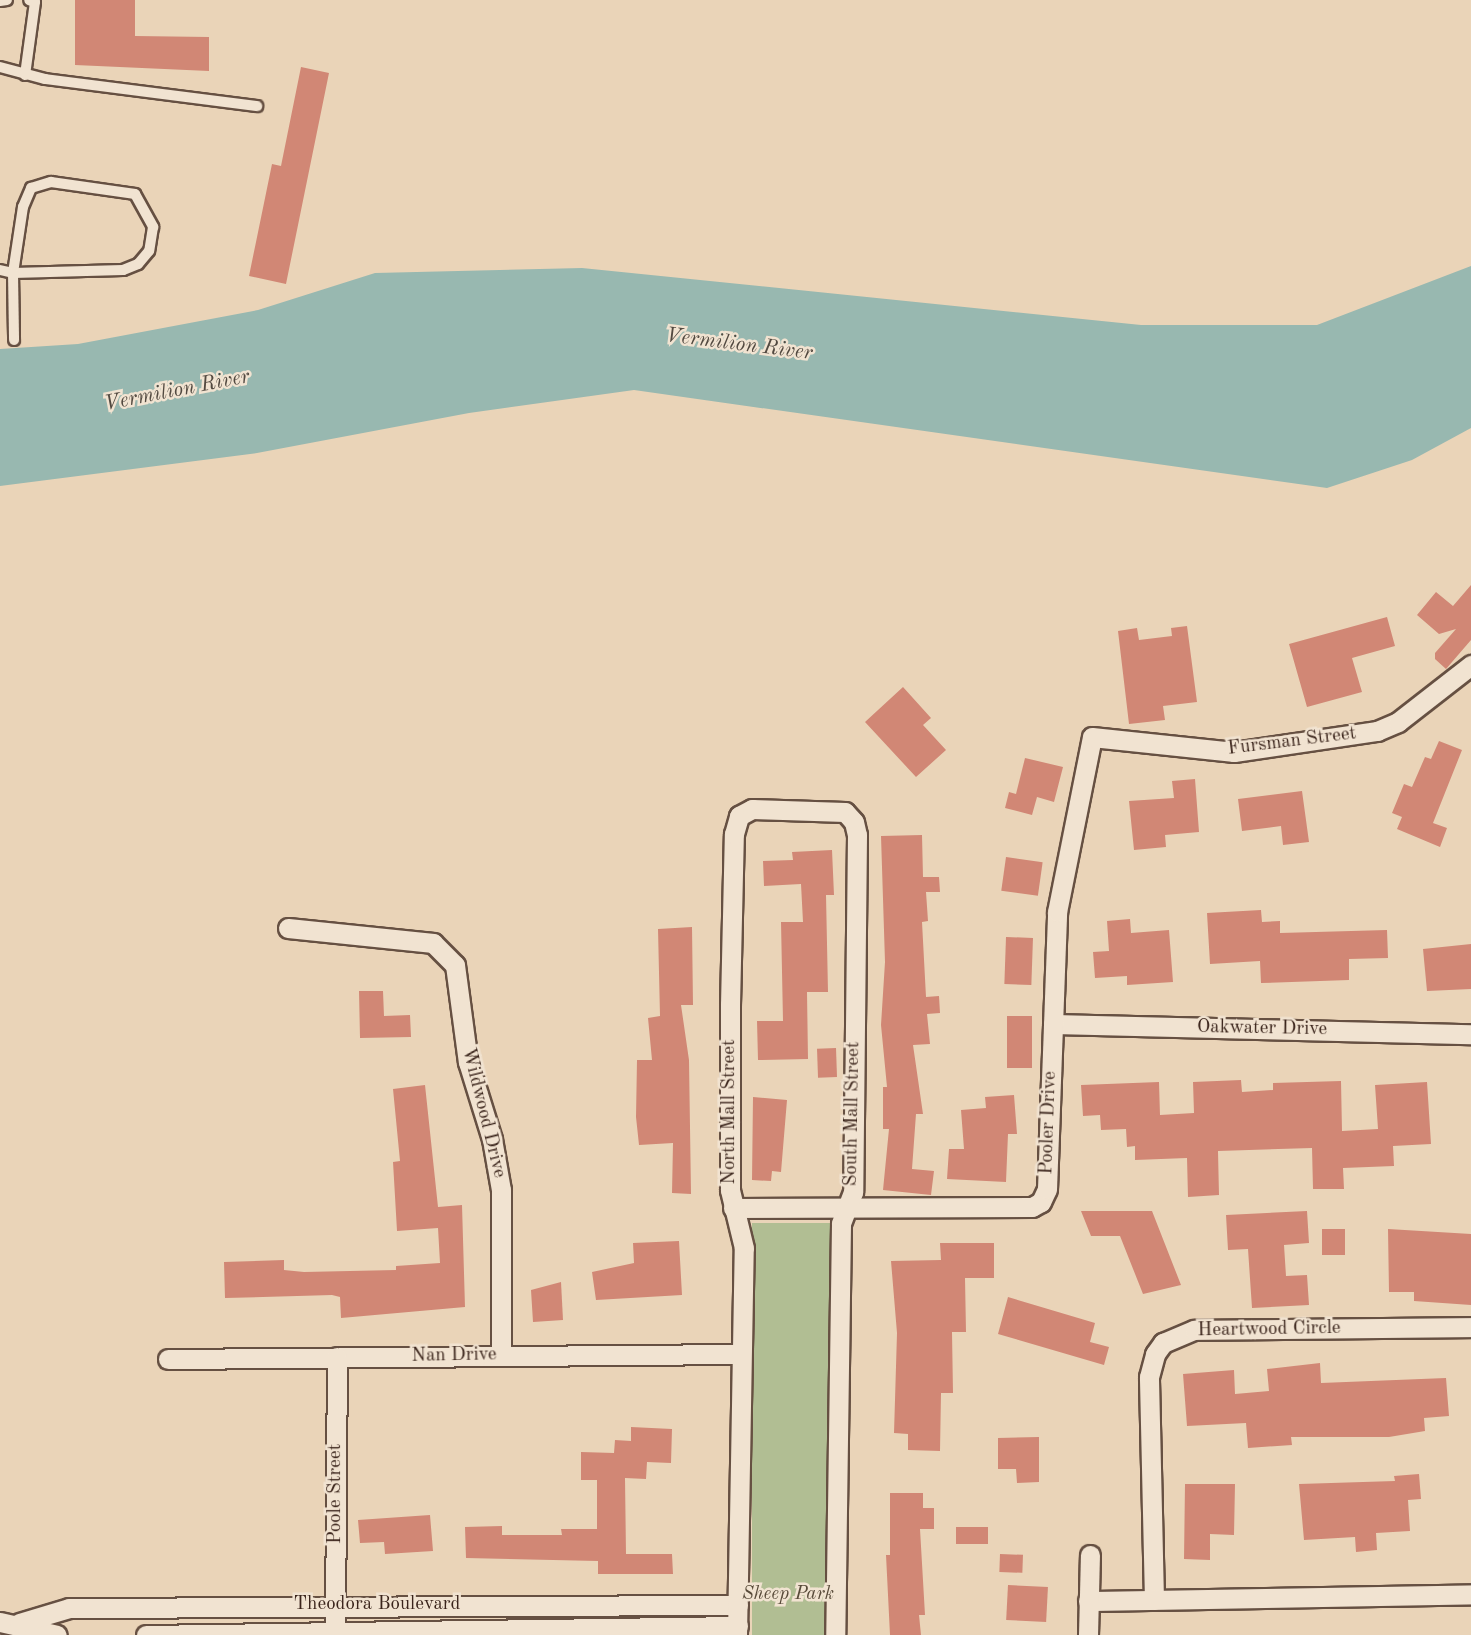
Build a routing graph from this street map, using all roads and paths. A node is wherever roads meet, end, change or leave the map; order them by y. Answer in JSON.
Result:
{"nodes":[{"id":1,"x":7,"y":0,"type":"edge"},
{"id":2,"x":29,"y":0,"type":"edge"},
{"id":3,"x":0,"y":1,"type":"edge"},
{"id":4,"x":0,"y":67,"type":"edge"},
{"id":5,"x":25,"y":75,"type":"junction"},
{"id":6,"x":257,"y":106,"type":"dead end"},
{"id":7,"x":0,"y":270,"type":"edge"},
{"id":8,"x":13,"y":273,"type":"junction"},
{"id":9,"x":13,"y":340,"type":"dead end"},
{"id":10,"x":1471,"y":665,"type":"edge"},
{"id":11,"x":1092,"y":737,"type":"joint"},
{"id":12,"x":797,"y":809,"type":"joint"},
{"id":13,"x":288,"y":928,"type":"dead end"},
{"id":14,"x":1053,"y":1024,"type":"junction"},
{"id":15,"x":1471,"y":1034,"type":"edge"},
{"id":16,"x":849,"y":1206,"type":"junction"},
{"id":17,"x":733,"y":1208,"type":"junction"},
{"id":18,"x":1471,"y":1328,"type":"edge"},
{"id":19,"x":740,"y":1354,"type":"junction"},
{"id":20,"x":501,"y":1355,"type":"junction"},
{"id":21,"x":337,"y":1357,"type":"junction"},
{"id":22,"x":168,"y":1359,"type":"dead end"},
{"id":23,"x":1090,"y":1555,"type":"dead end"},
{"id":24,"x":1471,"y":1594,"type":"edge"},
{"id":25,"x":1154,"y":1600,"type":"junction"},
{"id":26,"x":1088,"y":1601,"type":"junction"},
{"id":27,"x":335,"y":1605,"type":"junction"},
{"id":28,"x":738,"y":1605,"type":"junction"},
{"id":29,"x":9,"y":1622,"type":"edge"},
{"id":30,"x":737,"y":1631,"type":"edge"},
{"id":31,"x":335,"y":1632,"type":"junction"},
{"id":32,"x":57,"y":1635,"type":"edge"},
{"id":33,"x":146,"y":1635,"type":"edge"},
{"id":34,"x":835,"y":1635,"type":"edge"},
{"id":35,"x":1088,"y":1635,"type":"edge"}],
"edges":[{"from":1,"to":3,"type":"lane"},
{"from":2,"to":5,"type":"lane"},
{"from":4,"to":5,"type":"lane"},
{"from":5,"to":6,"type":"lane"},
{"from":7,"to":8,"type":"lane"},
{"from":8,"to":8,"type":"lane"},
{"from":8,"to":9,"type":"lane"},
{"from":10,"to":11,"type":"street","name":"Fursman Street"},
{"from":11,"to":14,"type":"street","name":"Pooler Drive"},
{"from":12,"to":16,"type":"street","name":"South Mall Street"},
{"from":12,"to":17,"type":"street","name":"North Mall Street"},
{"from":13,"to":20,"type":"street","name":"Wildwood Drive"},
{"from":14,"to":15,"type":"street","name":"Oakwater Drive"},
{"from":14,"to":16,"type":"street","name":"Pooler Drive"},
{"from":16,"to":17,"type":"street","name":"Pooler Drive"},
{"from":16,"to":34,"type":"street","name":"South Mall Street"},
{"from":17,"to":19,"type":"street","name":"North Mall Street"},
{"from":18,"to":25,"type":"street","name":"Heartwood Circle"},
{"from":19,"to":20,"type":"street","name":"Nan Drive"},
{"from":19,"to":28,"type":"street","name":"North Mall Street"},
{"from":20,"to":21,"type":"street","name":"Nan Drive"},
{"from":21,"to":22,"type":"street","name":"Nan Drive"},
{"from":21,"to":27,"type":"street","name":"Poole Street"},
{"from":23,"to":26,"type":"street"},
{"from":24,"to":25,"type":"street"},
{"from":25,"to":26,"type":"street"},
{"from":26,"to":35,"type":"street"},
{"from":27,"to":28,"type":"street","name":"Theodora Boulevard"},
{"from":27,"to":29,"type":"street","name":"Theodora Boulevard"},
{"from":27,"to":31,"type":"street","name":"Poole Street"},
{"from":28,"to":30,"type":"street","name":"North Mall Street"},
{"from":29,"to":32,"type":"street","name":"Theodora Boulevard"},
{"from":30,"to":31,"type":"street","name":"Theodora Boulevard"},
{"from":31,"to":33,"type":"street","name":"Theodora Boulevard"}]}
